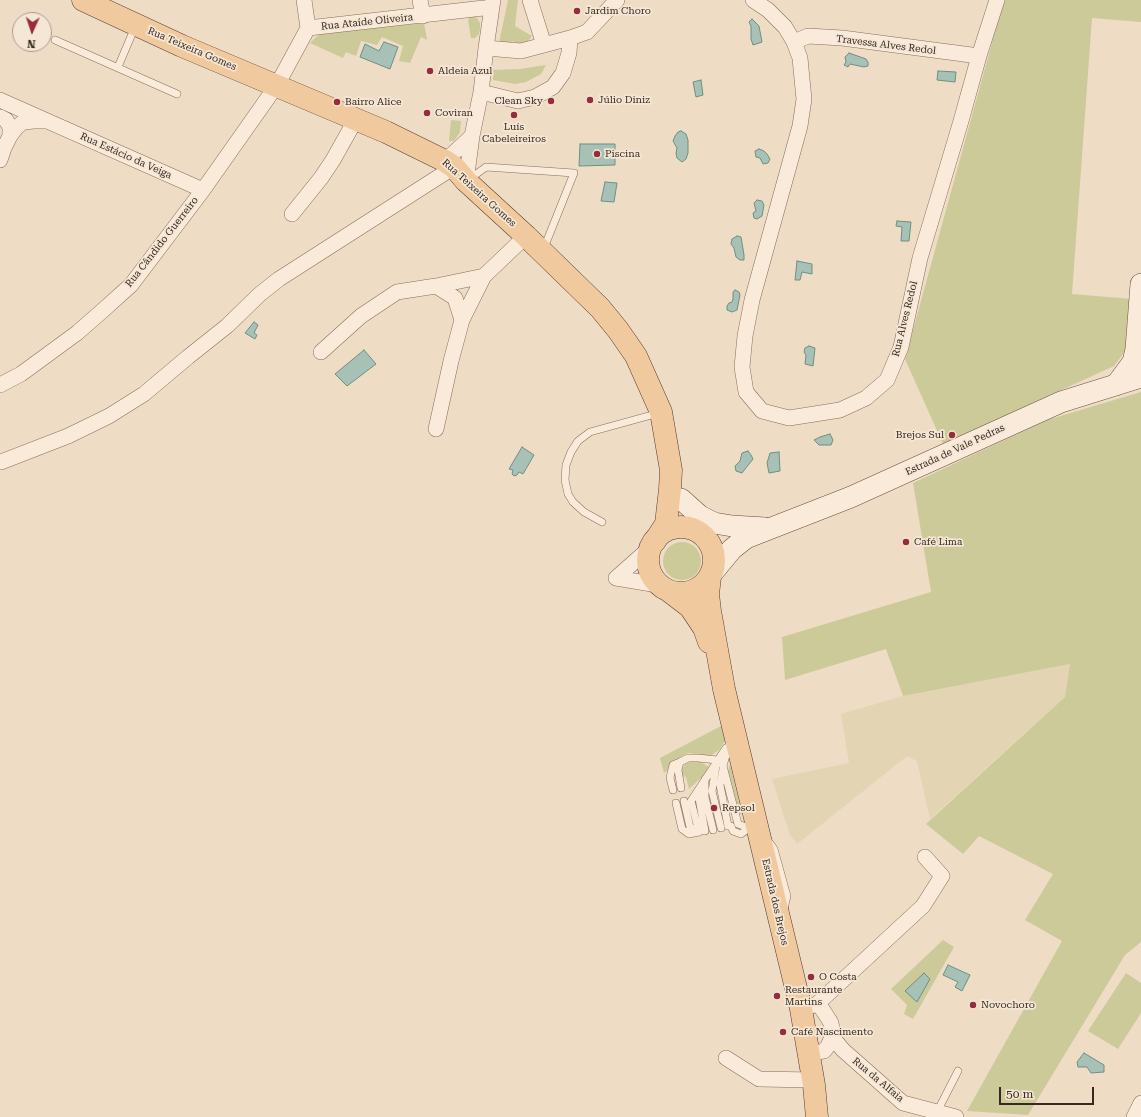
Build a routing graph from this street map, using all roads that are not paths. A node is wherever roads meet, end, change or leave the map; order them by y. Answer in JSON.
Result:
{"nodes":[{"id":1,"x":83,"y":0,"type":"edge"},
{"id":2,"x":304,"y":0,"type":"edge"},
{"id":3,"x":420,"y":0,"type":"edge"},
{"id":4,"x":530,"y":0,"type":"edge"},
{"id":5,"x":617,"y":0,"type":"edge"},
{"id":6,"x":753,"y":0,"type":"edge"},
{"id":7,"x":997,"y":0,"type":"edge"},
{"id":8,"x":492,"y":4,"type":"edge"},
{"id":9,"x":423,"y":16,"type":"junction"},
{"id":10,"x":136,"y":25,"type":"junction"},
{"id":11,"x":308,"y":28,"type":"junction"},
{"id":12,"x":570,"y":38,"type":"junction"},
{"id":13,"x":55,"y":40,"type":"dead end"},
{"id":14,"x":794,"y":42,"type":"junction"},
{"id":15,"x":544,"y":45,"type":"junction"},
{"id":16,"x":486,"y":48,"type":"junction"},
{"id":17,"x":979,"y":56,"type":"junction"},
{"id":18,"x":118,"y":67,"type":"junction"},
{"id":19,"x":276,"y":85,"type":"junction"},
{"id":20,"x":482,"y":92,"type":"junction"},
{"id":21,"x":177,"y":94,"type":"dead end"},
{"id":22,"x":0,"y":100,"type":"edge"},
{"id":23,"x":0,"y":117,"type":"edge"},
{"id":24,"x":356,"y":119,"type":"junction"},
{"id":25,"x":49,"y":122,"type":"junction"},
{"id":26,"x":10,"y":136,"type":"junction"},
{"id":27,"x":472,"y":136,"type":"junction"},
{"id":28,"x":0,"y":160,"type":"edge"},
{"id":29,"x":455,"y":170,"type":"junction"},
{"id":30,"x":203,"y":190,"type":"junction"},
{"id":31,"x":292,"y":214,"type":"dead end"},
{"id":32,"x":526,"y":236,"type":"junction"},
{"id":33,"x":542,"y":252,"type":"junction"},
{"id":34,"x":484,"y":276,"type":"junction"},
{"id":35,"x":1141,"y":284,"type":"edge"},
{"id":36,"x":436,"y":286,"type":"junction"},
{"id":37,"x":462,"y":320,"type":"junction"},
{"id":38,"x":321,"y":352,"type":"dead end"},
{"id":39,"x":1141,"y":377,"type":"edge"},
{"id":40,"x":0,"y":384,"type":"edge"},
{"id":41,"x":1116,"y":385,"type":"junction"},
{"id":42,"x":661,"y":412,"type":"junction"},
{"id":43,"x":436,"y":429,"type":"dead end"},
{"id":44,"x":0,"y":463,"type":"edge"},
{"id":45,"x":671,"y":470,"type":"junction"},
{"id":46,"x":681,"y":499,"type":"junction"},
{"id":47,"x":602,"y":522,"type":"dead end"},
{"id":48,"x":770,"y":528,"type":"junction"},
{"id":49,"x":696,"y":532,"type":"junction"},
{"id":50,"x":653,"y":544,"type":"junction"},
{"id":51,"x":711,"y":574,"type":"junction"},
{"id":52,"x":664,"y":588,"type":"junction"},
{"id":53,"x":724,"y":688,"type":"junction"},
{"id":54,"x":732,"y":735,"type":"junction"},
{"id":55,"x":717,"y":760,"type":"junction"},
{"id":56,"x":680,"y":762,"type":"junction"},
{"id":57,"x":705,"y":779,"type":"junction"},
{"id":58,"x":681,"y":788,"type":"dead end"},
{"id":59,"x":673,"y":790,"type":"dead end"},
{"id":60,"x":684,"y":801,"type":"dead end"},
{"id":61,"x":676,"y":803,"type":"dead end"},
{"id":62,"x":740,"y":827,"type":"junction"},
{"id":63,"x":707,"y":831,"type":"junction"},
{"id":64,"x":925,"y":857,"type":"dead end"},
{"id":65,"x":778,"y":931,"type":"junction"},
{"id":66,"x":809,"y":1006,"type":"junction"},
{"id":67,"x":832,"y":1037,"type":"junction"},
{"id":68,"x":809,"y":1054,"type":"junction"},
{"id":69,"x":726,"y":1058,"type":"dead end"},
{"id":70,"x":958,"y":1071,"type":"dead end"},
{"id":71,"x":813,"y":1080,"type":"junction"},
{"id":72,"x":1141,"y":1102,"type":"edge"},
{"id":73,"x":937,"y":1112,"type":"junction"},
{"id":74,"x":817,"y":1117,"type":"edge"},
{"id":75,"x":956,"y":1117,"type":"edge"},
{"id":76,"x":1134,"y":1117,"type":"edge"}],
"edges":[{"from":1,"to":10,"type":"main road","name":"Rua Teixeira Gomes"},
{"from":2,"to":11,"type":"street"},
{"from":3,"to":9,"type":"street"},
{"from":4,"to":15,"type":"street"},
{"from":5,"to":12,"type":"street"},
{"from":6,"to":14,"type":"street","name":"Rua Alves Redol"},
{"from":7,"to":17,"type":"street","name":"Rua Alves Redol"},
{"from":8,"to":9,"type":"street","name":"Rua Ataíde Oliveira"},
{"from":8,"to":16,"type":"street"},
{"from":9,"to":11,"type":"street","name":"Rua Ataíde Oliveira"},
{"from":10,"to":18,"type":"lane"},
{"from":10,"to":19,"type":"main road","name":"Rua Teixeira Gomes"},
{"from":11,"to":19,"type":"street","name":"Rua Ataíde Oliveira"},
{"from":12,"to":15,"type":"street"},
{"from":12,"to":20,"type":"street"},
{"from":13,"to":18,"type":"lane"},
{"from":14,"to":17,"type":"street","name":"Travessa Alves Redol"},
{"from":14,"to":17,"type":"street","name":"Rua Alves Redol"},
{"from":15,"to":16,"type":"street"},
{"from":16,"to":20,"type":"street"},
{"from":18,"to":21,"type":"lane"},
{"from":19,"to":24,"type":"main road","name":"Rua Teixeira Gomes"},
{"from":19,"to":30,"type":"street","name":"Rua Cândido Guerreiro"},
{"from":20,"to":27,"type":"street"},
{"from":22,"to":25,"type":"street","name":"Rua Estácio da Veiga"},
{"from":23,"to":26,"type":"street"},
{"from":24,"to":29,"type":"main road","name":"Rua Teixeira Gomes"},
{"from":24,"to":31,"type":"street"},
{"from":25,"to":26,"type":"street","name":"Rua Estácio da Veiga"},
{"from":25,"to":30,"type":"street","name":"Rua Estácio da Veiga"},
{"from":26,"to":28,"type":"street","name":"Rua Estácio da Veiga"},
{"from":27,"to":29,"type":"street"},
{"from":27,"to":29,"type":"street"},
{"from":29,"to":32,"type":"main road","name":"Rua Teixeira Gomes"},
{"from":29,"to":33,"type":"lane"},
{"from":29,"to":44,"type":"street"},
{"from":30,"to":40,"type":"street","name":"Rua Cândido Guerreiro"},
{"from":32,"to":33,"type":"main road","name":"Rua Teixeira Gomes"},
{"from":32,"to":34,"type":"street"},
{"from":33,"to":42,"type":"main road","name":"Rua Teixeira Gomes"},
{"from":34,"to":36,"type":"street"},
{"from":34,"to":37,"type":"street"},
{"from":35,"to":41,"type":"main road"},
{"from":36,"to":37,"type":"street"},
{"from":36,"to":38,"type":"street"},
{"from":37,"to":43,"type":"street"},
{"from":39,"to":41,"type":"main road","name":"Estrada de Vale Pedras"},
{"from":41,"to":48,"type":"main road","name":"Estrada de Vale Pedras"},
{"from":42,"to":45,"type":"main road","name":"Rua Teixeira Gomes"},
{"from":42,"to":47,"type":"lane"},
{"from":45,"to":46,"type":"main road","name":"Rua Teixeira Gomes"},
{"from":45,"to":50,"type":"main road","name":"Rua Teixeira Gomes"},
{"from":46,"to":48,"type":"main road"},
{"from":46,"to":49,"type":"main road","name":"Rua Teixeira Gomes"},
{"from":48,"to":49,"type":"main road","name":"Estrada de Vale Pedras"},
{"from":48,"to":51,"type":"main road","name":"Estrada de Vale Pedras"},
{"from":49,"to":50,"type":"main road"},
{"from":49,"to":51,"type":"main road"},
{"from":50,"to":52,"type":"main road"},
{"from":50,"to":52,"type":"street"},
{"from":51,"to":52,"type":"main road"},
{"from":51,"to":53,"type":"main road","name":"Estrada dos Brejos"},
{"from":52,"to":53,"type":"main road","name":"Estrada dos Brejos"},
{"from":53,"to":54,"type":"main road","name":"Estrada dos Brejos"},
{"from":54,"to":55,"type":"lane"},
{"from":54,"to":62,"type":"main road","name":"Estrada dos Brejos"},
{"from":54,"to":62,"type":"lane"},
{"from":55,"to":56,"type":"lane"},
{"from":55,"to":57,"type":"lane"},
{"from":55,"to":62,"type":"lane"},
{"from":56,"to":58,"type":"lane"},
{"from":56,"to":59,"type":"lane"},
{"from":57,"to":63,"type":"lane"},
{"from":57,"to":63,"type":"lane"},
{"from":60,"to":63,"type":"lane"},
{"from":61,"to":63,"type":"lane"},
{"from":62,"to":63,"type":"lane"},
{"from":62,"to":65,"type":"main road","name":"Estrada dos Brejos"},
{"from":62,"to":65,"type":"lane"},
{"from":64,"to":66,"type":"street"},
{"from":65,"to":66,"type":"main road","name":"Estrada dos Brejos"},
{"from":66,"to":67,"type":"street"},
{"from":66,"to":68,"type":"main road","name":"Estrada dos Brejos"},
{"from":67,"to":68,"type":"street"},
{"from":67,"to":73,"type":"street","name":"Rua da Alfaia"},
{"from":68,"to":71,"type":"main road","name":"Estrada dos Brejos"},
{"from":69,"to":71,"type":"street"},
{"from":70,"to":73,"type":"lane"},
{"from":71,"to":74,"type":"main road","name":"Estrada dos Brejos"},
{"from":72,"to":76,"type":"street"},
{"from":73,"to":75,"type":"street","name":"Rua da Alfaia"}]}
